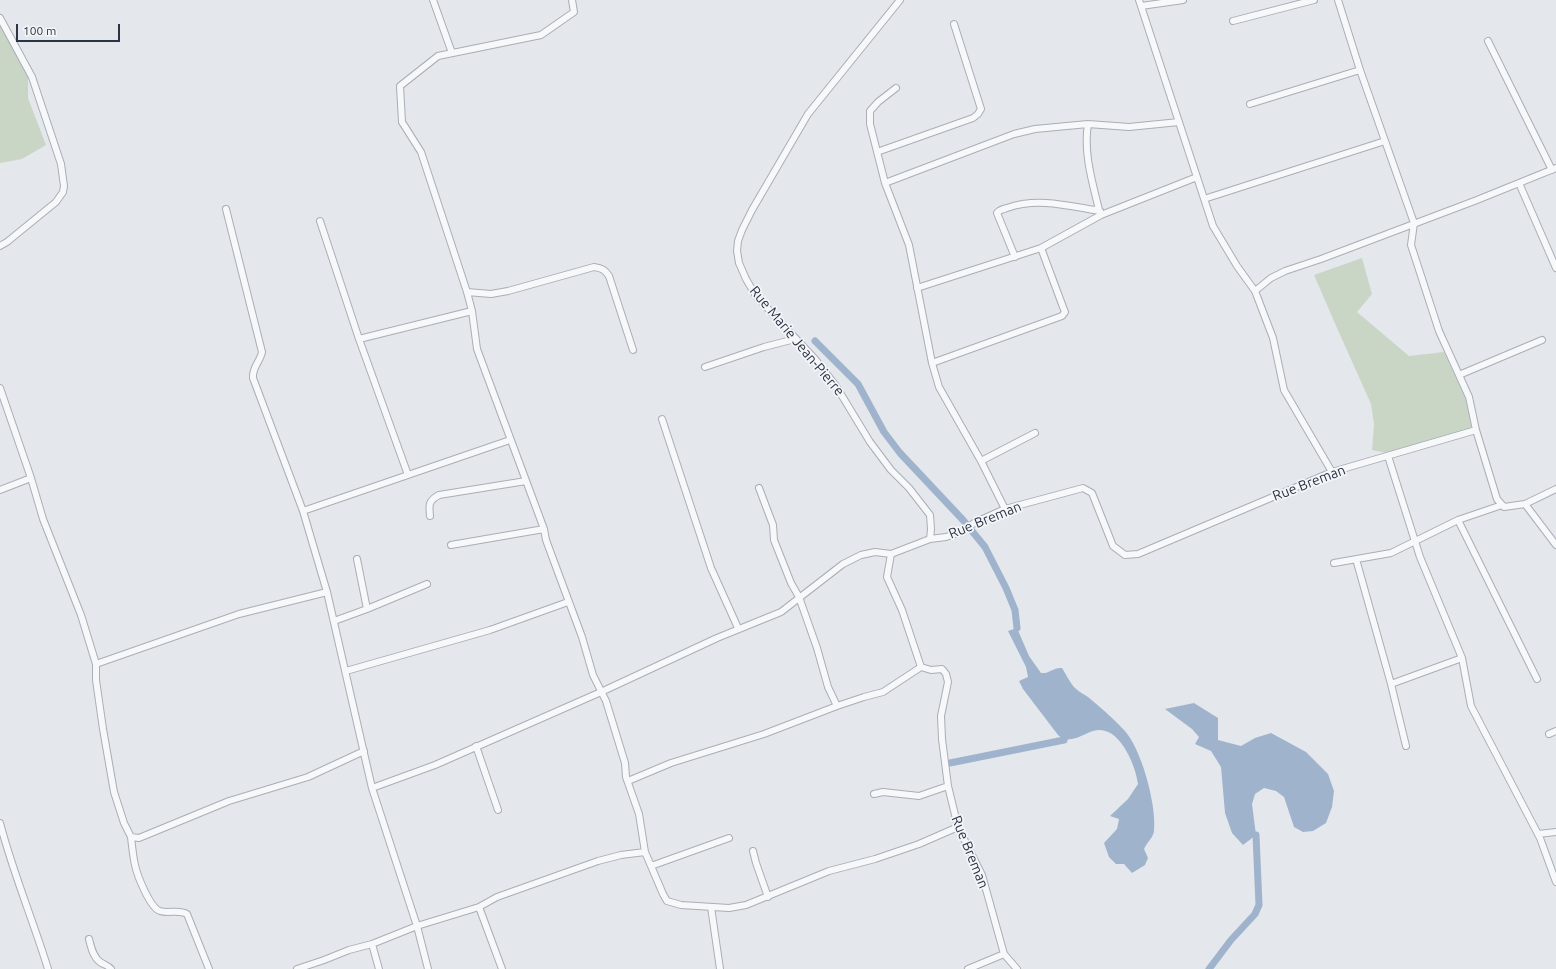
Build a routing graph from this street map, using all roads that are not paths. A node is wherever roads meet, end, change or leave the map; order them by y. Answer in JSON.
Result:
{"nodes":[{"id":1,"x":433,"y":0,"type":"edge"},
{"id":2,"x":572,"y":0,"type":"edge"},
{"id":3,"x":900,"y":0,"type":"edge"},
{"id":4,"x":1183,"y":0,"type":"edge"},
{"id":5,"x":1314,"y":0,"type":"edge"},
{"id":6,"x":1338,"y":0,"type":"edge"},
{"id":7,"x":1140,"y":3,"type":"edge"},
{"id":8,"x":0,"y":18,"type":"edge"},
{"id":9,"x":1233,"y":21,"type":"dead end"},
{"id":10,"x":954,"y":24,"type":"dead end"},
{"id":11,"x":1488,"y":41,"type":"dead end"},
{"id":12,"x":452,"y":53,"type":"junction"},
{"id":13,"x":1360,"y":70,"type":"junction"},
{"id":14,"x":896,"y":88,"type":"dead end"},
{"id":15,"x":1250,"y":104,"type":"dead end"},
{"id":16,"x":1179,"y":122,"type":"junction"},
{"id":17,"x":1088,"y":124,"type":"junction"},
{"id":18,"x":1385,"y":141,"type":"junction"},
{"id":19,"x":877,"y":152,"type":"junction"},
{"id":20,"x":1554,"y":169,"type":"edge"},
{"id":21,"x":1197,"y":177,"type":"junction"},
{"id":22,"x":1519,"y":183,"type":"junction"},
{"id":23,"x":885,"y":184,"type":"junction"},
{"id":24,"x":1204,"y":199,"type":"junction"},
{"id":25,"x":226,"y":209,"type":"dead end"},
{"id":26,"x":1100,"y":213,"type":"junction"},
{"id":27,"x":320,"y":221,"type":"dead end"},
{"id":28,"x":1414,"y":224,"type":"junction"},
{"id":29,"x":0,"y":246,"type":"edge"},
{"id":30,"x":1041,"y":248,"type":"junction"},
{"id":31,"x":1015,"y":257,"type":"junction"},
{"id":32,"x":1556,"y":268,"type":"edge"},
{"id":33,"x":917,"y":288,"type":"junction"},
{"id":34,"x":1255,"y":291,"type":"junction"},
{"id":35,"x":467,"y":292,"type":"junction"},
{"id":36,"x":472,"y":311,"type":"junction"},
{"id":37,"x":359,"y":339,"type":"junction"},
{"id":38,"x":795,"y":339,"type":"junction"},
{"id":39,"x":1542,"y":340,"type":"dead end"},
{"id":40,"x":633,"y":350,"type":"dead end"},
{"id":41,"x":932,"y":363,"type":"junction"},
{"id":42,"x":705,"y":367,"type":"dead end"},
{"id":43,"x":1459,"y":375,"type":"junction"},
{"id":44,"x":0,"y":388,"type":"edge"},
{"id":45,"x":662,"y":419,"type":"dead end"},
{"id":46,"x":1476,"y":430,"type":"junction"},
{"id":47,"x":1035,"y":433,"type":"dead end"},
{"id":48,"x":510,"y":440,"type":"junction"},
{"id":49,"x":1388,"y":456,"type":"junction"},
{"id":50,"x":981,"y":461,"type":"junction"},
{"id":51,"x":1332,"y":472,"type":"junction"},
{"id":52,"x":408,"y":475,"type":"junction"},
{"id":53,"x":31,"y":478,"type":"junction"},
{"id":54,"x":526,"y":481,"type":"junction"},
{"id":55,"x":759,"y":488,"type":"dead end"},
{"id":56,"x":1556,"y":489,"type":"edge"},
{"id":57,"x":0,"y":490,"type":"edge"},
{"id":58,"x":1525,"y":504,"type":"junction"},
{"id":59,"x":1502,"y":505,"type":"junction"},
{"id":60,"x":1005,"y":509,"type":"junction"},
{"id":61,"x":303,"y":511,"type":"junction"},
{"id":62,"x":430,"y":516,"type":"dead end"},
{"id":63,"x":1458,"y":520,"type":"junction"},
{"id":64,"x":544,"y":529,"type":"junction"},
{"id":65,"x":930,"y":539,"type":"junction"},
{"id":66,"x":1415,"y":541,"type":"junction"},
{"id":67,"x":1556,"y":544,"type":"edge"},
{"id":68,"x":451,"y":545,"type":"dead end"},
{"id":69,"x":891,"y":554,"type":"junction"},
{"id":70,"x":1356,"y":559,"type":"junction"},
{"id":71,"x":357,"y":560,"type":"dead end"},
{"id":72,"x":1334,"y":563,"type":"dead end"},
{"id":73,"x":427,"y":584,"type":"dead end"},
{"id":74,"x":327,"y":592,"type":"junction"},
{"id":75,"x":799,"y":597,"type":"junction"},
{"id":76,"x":568,"y":602,"type":"junction"},
{"id":77,"x":367,"y":609,"type":"junction"},
{"id":78,"x":334,"y":621,"type":"junction"},
{"id":79,"x":738,"y":628,"type":"junction"},
{"id":80,"x":1462,"y":658,"type":"junction"},
{"id":81,"x":96,"y":664,"type":"junction"},
{"id":82,"x":921,"y":667,"type":"junction"},
{"id":83,"x":346,"y":671,"type":"junction"},
{"id":84,"x":1536,"y":679,"type":"dead end"},
{"id":85,"x":1391,"y":684,"type":"junction"},
{"id":86,"x":601,"y":692,"type":"junction"},
{"id":87,"x":837,"y":706,"type":"junction"},
{"id":88,"x":1556,"y":732,"type":"edge"},
{"id":89,"x":1549,"y":734,"type":"dead end"},
{"id":90,"x":476,"y":746,"type":"junction"},
{"id":91,"x":1406,"y":746,"type":"dead end"},
{"id":92,"x":364,"y":751,"type":"junction"},
{"id":93,"x":628,"y":781,"type":"junction"},
{"id":94,"x":948,"y":786,"type":"junction"},
{"id":95,"x":372,"y":788,"type":"junction"},
{"id":96,"x":874,"y":794,"type":"dead end"},
{"id":97,"x":498,"y":810,"type":"dead end"},
{"id":98,"x":0,"y":823,"type":"edge"},
{"id":99,"x":958,"y":827,"type":"junction"},
{"id":100,"x":1556,"y":832,"type":"edge"},
{"id":101,"x":1538,"y":834,"type":"junction"},
{"id":102,"x":131,"y":837,"type":"junction"},
{"id":103,"x":729,"y":838,"type":"dead end"},
{"id":104,"x":753,"y":851,"type":"dead end"},
{"id":105,"x":645,"y":852,"type":"junction"},
{"id":106,"x":651,"y":866,"type":"junction"},
{"id":107,"x":1556,"y":882,"type":"edge"},
{"id":108,"x":768,"y":897,"type":"junction"},
{"id":109,"x":479,"y":906,"type":"junction"},
{"id":110,"x":711,"y":907,"type":"junction"},
{"id":111,"x":418,"y":926,"type":"junction"},
{"id":112,"x":89,"y":939,"type":"dead end"},
{"id":113,"x":372,"y":944,"type":"junction"},
{"id":114,"x":1004,"y":954,"type":"junction"},
{"id":115,"x":48,"y":969,"type":"edge"},
{"id":116,"x":111,"y":969,"type":"edge"},
{"id":117,"x":209,"y":969,"type":"edge"},
{"id":118,"x":299,"y":969,"type":"edge"},
{"id":119,"x":379,"y":969,"type":"edge"},
{"id":120,"x":428,"y":969,"type":"edge"},
{"id":121,"x":502,"y":969,"type":"edge"},
{"id":122,"x":720,"y":969,"type":"edge"},
{"id":123,"x":968,"y":969,"type":"edge"},
{"id":124,"x":1017,"y":969,"type":"edge"}],
"edges":[{"from":1,"to":12,"type":"street"},
{"from":2,"to":12,"type":"street"},
{"from":3,"to":38,"type":"street","name":"Rue Marie Jean-Pierre"},
{"from":4,"to":7,"type":"street"},
{"from":5,"to":9,"type":"street"},
{"from":6,"to":13,"type":"street"},
{"from":7,"to":16,"type":"street"},
{"from":8,"to":29,"type":"street"},
{"from":10,"to":19,"type":"street"},
{"from":11,"to":20,"type":"street"},
{"from":12,"to":35,"type":"street"},
{"from":13,"to":15,"type":"street"},
{"from":13,"to":18,"type":"street"},
{"from":14,"to":19,"type":"street"},
{"from":16,"to":17,"type":"street"},
{"from":16,"to":21,"type":"street"},
{"from":17,"to":23,"type":"street"},
{"from":17,"to":26,"type":"street"},
{"from":18,"to":24,"type":"street"},
{"from":18,"to":28,"type":"street"},
{"from":19,"to":23,"type":"street"},
{"from":20,"to":22,"type":"street"},
{"from":21,"to":24,"type":"street"},
{"from":21,"to":26,"type":"street"},
{"from":22,"to":28,"type":"street"},
{"from":22,"to":32,"type":"street"},
{"from":23,"to":33,"type":"street"},
{"from":24,"to":34,"type":"street"},
{"from":25,"to":61,"type":"street"},
{"from":26,"to":30,"type":"street"},
{"from":26,"to":31,"type":"street"},
{"from":27,"to":37,"type":"street"},
{"from":28,"to":34,"type":"street"},
{"from":28,"to":43,"type":"street"},
{"from":30,"to":31,"type":"street"},
{"from":30,"to":41,"type":"street"},
{"from":31,"to":33,"type":"street"},
{"from":33,"to":41,"type":"street"},
{"from":34,"to":51,"type":"street"},
{"from":35,"to":36,"type":"street"},
{"from":35,"to":40,"type":"street"},
{"from":36,"to":37,"type":"street"},
{"from":36,"to":48,"type":"street"},
{"from":37,"to":52,"type":"street"},
{"from":38,"to":42,"type":"street"},
{"from":38,"to":65,"type":"street","name":"Rue Marie Jean-Pierre"},
{"from":39,"to":43,"type":"street"},
{"from":41,"to":50,"type":"street"},
{"from":43,"to":46,"type":"street"},
{"from":44,"to":53,"type":"street"},
{"from":45,"to":79,"type":"street"},
{"from":46,"to":49,"type":"street","name":"Rue Breman"},
{"from":46,"to":59,"type":"street"},
{"from":47,"to":50,"type":"street"},
{"from":48,"to":52,"type":"street"},
{"from":48,"to":54,"type":"street"},
{"from":49,"to":51,"type":"street","name":"Rue Breman"},
{"from":49,"to":66,"type":"street"},
{"from":50,"to":60,"type":"street"},
{"from":51,"to":60,"type":"street","name":"Rue Breman"},
{"from":52,"to":61,"type":"street"},
{"from":53,"to":57,"type":"street"},
{"from":53,"to":81,"type":"street"},
{"from":54,"to":62,"type":"street"},
{"from":54,"to":64,"type":"street"},
{"from":55,"to":75,"type":"street"},
{"from":56,"to":58,"type":"street"},
{"from":58,"to":59,"type":"street"},
{"from":58,"to":67,"type":"street"},
{"from":59,"to":63,"type":"street"},
{"from":60,"to":65,"type":"street","name":"Rue Breman"},
{"from":61,"to":74,"type":"street"},
{"from":63,"to":66,"type":"street"},
{"from":63,"to":84,"type":"street"},
{"from":64,"to":68,"type":"street"},
{"from":64,"to":76,"type":"street"},
{"from":65,"to":69,"type":"street","name":"Rue Breman"},
{"from":66,"to":70,"type":"street"},
{"from":66,"to":80,"type":"street"},
{"from":69,"to":75,"type":"street"},
{"from":69,"to":82,"type":"street"},
{"from":70,"to":72,"type":"street"},
{"from":70,"to":85,"type":"street"},
{"from":71,"to":77,"type":"street"},
{"from":73,"to":77,"type":"street"},
{"from":74,"to":78,"type":"street"},
{"from":74,"to":81,"type":"street"},
{"from":75,"to":79,"type":"street"},
{"from":75,"to":87,"type":"street"},
{"from":76,"to":83,"type":"street"},
{"from":76,"to":86,"type":"street"},
{"from":77,"to":78,"type":"street"},
{"from":78,"to":83,"type":"street"},
{"from":79,"to":86,"type":"street"},
{"from":80,"to":85,"type":"street"},
{"from":80,"to":101,"type":"street"},
{"from":81,"to":102,"type":"street"},
{"from":82,"to":87,"type":"street"},
{"from":82,"to":94,"type":"street","name":"Rue Breman"},
{"from":83,"to":92,"type":"street"},
{"from":85,"to":91,"type":"street"},
{"from":86,"to":90,"type":"street"},
{"from":86,"to":93,"type":"street"},
{"from":87,"to":93,"type":"street"},
{"from":88,"to":89,"type":"street"},
{"from":90,"to":95,"type":"street"},
{"from":90,"to":97,"type":"street"},
{"from":92,"to":95,"type":"street"},
{"from":92,"to":102,"type":"street"},
{"from":93,"to":105,"type":"street"},
{"from":94,"to":96,"type":"street"},
{"from":94,"to":99,"type":"street","name":"Rue Breman"},
{"from":95,"to":111,"type":"street"},
{"from":98,"to":115,"type":"street"},
{"from":99,"to":108,"type":"street"},
{"from":99,"to":114,"type":"street","name":"Rue Breman"},
{"from":100,"to":101,"type":"street"},
{"from":101,"to":107,"type":"street"},
{"from":102,"to":117,"type":"street"},
{"from":103,"to":106,"type":"street"},
{"from":104,"to":108,"type":"street"},
{"from":105,"to":106,"type":"street"},
{"from":105,"to":109,"type":"street"},
{"from":106,"to":110,"type":"street"},
{"from":108,"to":110,"type":"street"},
{"from":109,"to":111,"type":"street"},
{"from":109,"to":121,"type":"street"},
{"from":110,"to":122,"type":"street"},
{"from":111,"to":113,"type":"street"},
{"from":111,"to":120,"type":"street"},
{"from":112,"to":116,"type":"street"},
{"from":113,"to":118,"type":"street"},
{"from":113,"to":119,"type":"street"},
{"from":114,"to":123,"type":"street"},
{"from":114,"to":124,"type":"street","name":"Rue Breman"}]}
